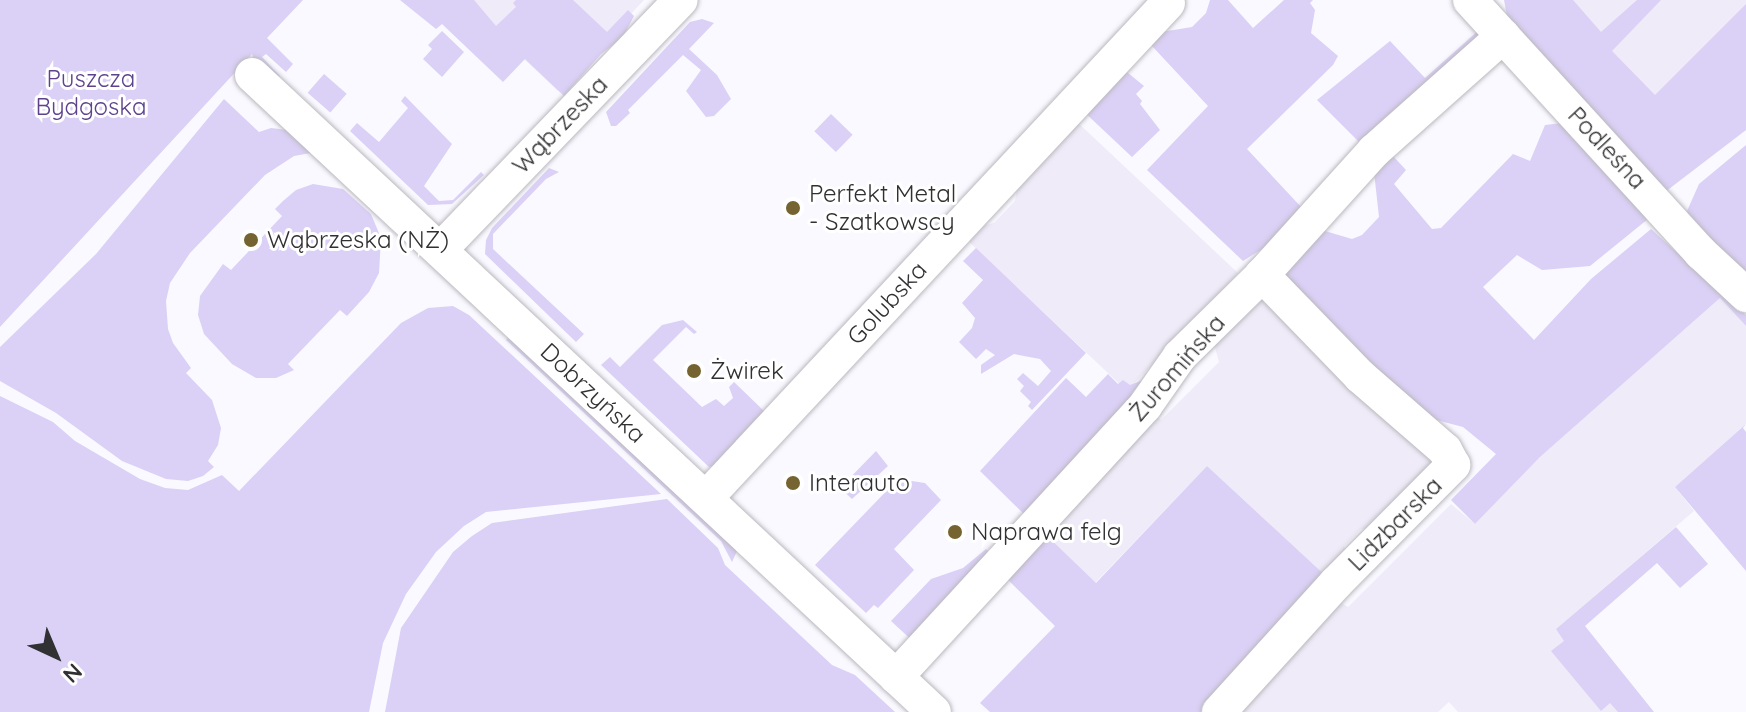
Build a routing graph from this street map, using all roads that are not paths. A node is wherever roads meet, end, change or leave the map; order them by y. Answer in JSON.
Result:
{"nodes":[{"id":1,"x":681,"y":0,"type":"edge"},
{"id":2,"x":1470,"y":0,"type":"edge"},
{"id":3,"x":1168,"y":3,"type":"dead end"},
{"id":4,"x":1503,"y":36,"type":"junction"},
{"id":5,"x":252,"y":75,"type":"dead end"},
{"id":6,"x":440,"y":250,"type":"junction"},
{"id":7,"x":1262,"y":275,"type":"junction"},
{"id":8,"x":1746,"y":295,"type":"edge"},
{"id":9,"x":706,"y":498,"type":"junction"},
{"id":10,"x":896,"y":677,"type":"junction"},
{"id":11,"x":934,"y":712,"type":"edge"},
{"id":12,"x":1219,"y":712,"type":"edge"}],
"edges":[{"from":1,"to":6,"type":"street","name":"Wąbrzeska"},
{"from":2,"to":4,"type":"street","name":"Podleśna"},
{"from":3,"to":9,"type":"street","name":"Golubska"},
{"from":4,"to":7,"type":"street","name":"Żuromińska"},
{"from":4,"to":8,"type":"street","name":"Podleśna"},
{"from":5,"to":6,"type":"street","name":"Dobrzyńska"},
{"from":6,"to":9,"type":"street","name":"Dobrzyńska"},
{"from":7,"to":10,"type":"street","name":"Żuromińska"},
{"from":7,"to":12,"type":"street","name":"Lidzbarska"},
{"from":9,"to":10,"type":"street","name":"Dobrzyńska"},
{"from":10,"to":11,"type":"street","name":"Dobrzyńska"}]}
